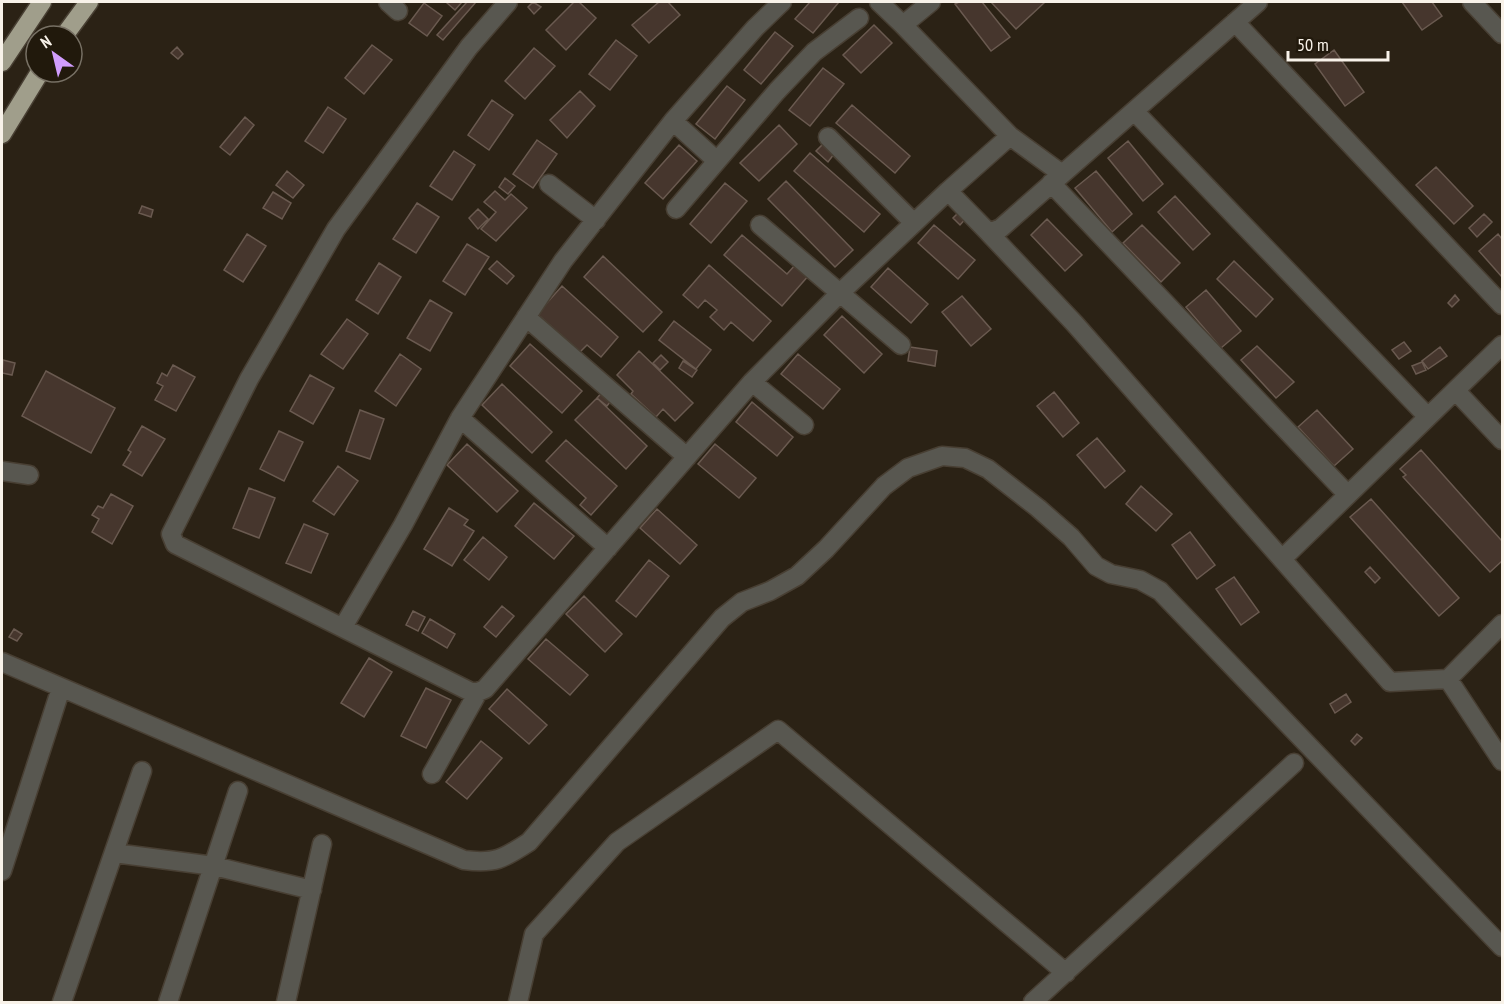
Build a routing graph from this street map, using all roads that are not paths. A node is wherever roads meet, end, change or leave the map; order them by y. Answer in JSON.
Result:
{"nodes":[{"id":1,"x":42,"y":2,"type":"edge"},
{"id":2,"x":89,"y":2,"type":"edge"},
{"id":3,"x":508,"y":2,"type":"edge"},
{"id":4,"x":782,"y":2,"type":"edge"},
{"id":5,"x":879,"y":2,"type":"edge"},
{"id":6,"x":931,"y":2,"type":"edge"},
{"id":7,"x":1258,"y":2,"type":"edge"},
{"id":8,"x":1472,"y":2,"type":"edge"},
{"id":9,"x":859,"y":18,"type":"dead end"},
{"id":10,"x":1235,"y":22,"type":"junction"},
{"id":11,"x":73,"y":24,"type":"edge"},
{"id":12,"x":903,"y":25,"type":"junction"},
{"id":13,"x":1503,"y":34,"type":"edge"},
{"id":14,"x":2,"y":62,"type":"edge"},
{"id":15,"x":33,"y":84,"type":"edge"},
{"id":16,"x":1134,"y":111,"type":"junction"},
{"id":17,"x":673,"y":121,"type":"junction"},
{"id":18,"x":2,"y":134,"type":"edge"},
{"id":19,"x":1010,"y":136,"type":"junction"},
{"id":20,"x":828,"y":137,"type":"dead end"},
{"id":21,"x":717,"y":161,"type":"junction"},
{"id":22,"x":1057,"y":179,"type":"junction"},
{"id":23,"x":549,"y":184,"type":"dead end"},
{"id":24,"x":948,"y":191,"type":"junction"},
{"id":25,"x":676,"y":209,"type":"dead end"},
{"id":26,"x":596,"y":220,"type":"junction"},
{"id":27,"x":914,"y":223,"type":"junction"},
{"id":28,"x":760,"y":225,"type":"dead end"},
{"id":29,"x":989,"y":233,"type":"junction"},
{"id":30,"x":841,"y":292,"type":"junction"},
{"id":31,"x":1503,"y":305,"type":"edge"},
{"id":32,"x":526,"y":317,"type":"junction"},
{"id":33,"x":901,"y":345,"type":"dead end"},
{"id":34,"x":1503,"y":345,"type":"edge"},
{"id":35,"x":752,"y":382,"type":"junction"},
{"id":36,"x":1456,"y":391,"type":"junction"},
{"id":37,"x":1428,"y":417,"type":"junction"},
{"id":38,"x":460,"y":418,"type":"junction"},
{"id":39,"x":804,"y":425,"type":"dead end"},
{"id":40,"x":1503,"y":440,"type":"edge"},
{"id":41,"x":687,"y":457,"type":"junction"},
{"id":42,"x":2,"y":471,"type":"edge"},
{"id":43,"x":29,"y":475,"type":"dead end"},
{"id":44,"x":1348,"y":495,"type":"junction"},
{"id":45,"x":608,"y":548,"type":"junction"},
{"id":46,"x":1282,"y":559,"type":"junction"},
{"id":47,"x":1503,"y":624,"type":"edge"},
{"id":48,"x":343,"y":627,"type":"junction"},
{"id":49,"x":2,"y":662,"type":"edge"},
{"id":50,"x":1448,"y":679,"type":"junction"},
{"id":51,"x":61,"y":688,"type":"junction"},
{"id":52,"x":478,"y":692,"type":"junction"},
{"id":53,"x":1503,"y":761,"type":"edge"},
{"id":54,"x":1294,"y":763,"type":"dead end"},
{"id":55,"x":142,"y":771,"type":"dead end"},
{"id":56,"x":432,"y":774,"type":"dead end"},
{"id":57,"x":238,"y":791,"type":"dead end"},
{"id":58,"x":322,"y":844,"type":"dead end"},
{"id":59,"x":114,"y":853,"type":"junction"},
{"id":60,"x":214,"y":866,"type":"junction"},
{"id":61,"x":2,"y":871,"type":"edge"},
{"id":62,"x":312,"y":890,"type":"junction"},
{"id":63,"x":1503,"y":947,"type":"edge"},
{"id":64,"x":1065,"y":973,"type":"junction"},
{"id":65,"x":62,"y":1002,"type":"edge"},
{"id":66,"x":168,"y":1002,"type":"edge"},
{"id":67,"x":286,"y":1002,"type":"edge"},
{"id":68,"x":518,"y":1002,"type":"edge"},
{"id":69,"x":1033,"y":1002,"type":"edge"}],
"edges":[{"from":1,"to":14,"type":"highway"},
{"from":2,"to":11,"type":"highway"},
{"from":3,"to":48,"type":"street"},
{"from":4,"to":17,"type":"street"},
{"from":5,"to":12,"type":"street"},
{"from":6,"to":12,"type":"street"},
{"from":7,"to":10,"type":"street"},
{"from":8,"to":13,"type":"street"},
{"from":9,"to":21,"type":"street"},
{"from":10,"to":16,"type":"street"},
{"from":10,"to":31,"type":"street"},
{"from":12,"to":19,"type":"street"},
{"from":15,"to":18,"type":"highway"},
{"from":16,"to":22,"type":"street"},
{"from":16,"to":37,"type":"street"},
{"from":17,"to":21,"type":"street"},
{"from":17,"to":26,"type":"street"},
{"from":19,"to":22,"type":"street"},
{"from":19,"to":24,"type":"street"},
{"from":20,"to":27,"type":"street"},
{"from":21,"to":25,"type":"street"},
{"from":22,"to":29,"type":"street"},
{"from":22,"to":44,"type":"street"},
{"from":23,"to":26,"type":"street"},
{"from":24,"to":27,"type":"street"},
{"from":24,"to":29,"type":"street"},
{"from":26,"to":32,"type":"street"},
{"from":27,"to":30,"type":"street"},
{"from":28,"to":30,"type":"street"},
{"from":29,"to":46,"type":"street"},
{"from":30,"to":33,"type":"street"},
{"from":30,"to":35,"type":"street"},
{"from":32,"to":38,"type":"street"},
{"from":32,"to":41,"type":"street"},
{"from":34,"to":36,"type":"street"},
{"from":35,"to":39,"type":"street"},
{"from":35,"to":41,"type":"street"},
{"from":36,"to":37,"type":"street"},
{"from":36,"to":40,"type":"street"},
{"from":37,"to":44,"type":"street"},
{"from":38,"to":45,"type":"street"},
{"from":38,"to":48,"type":"street"},
{"from":41,"to":45,"type":"street"},
{"from":42,"to":43,"type":"street"},
{"from":44,"to":46,"type":"street"},
{"from":45,"to":52,"type":"street"},
{"from":46,"to":50,"type":"street"},
{"from":47,"to":50,"type":"street"},
{"from":48,"to":52,"type":"street"},
{"from":49,"to":51,"type":"street"},
{"from":50,"to":53,"type":"street"},
{"from":51,"to":61,"type":"street"},
{"from":51,"to":63,"type":"street"},
{"from":52,"to":56,"type":"street"},
{"from":54,"to":64,"type":"street"},
{"from":55,"to":59,"type":"street"},
{"from":57,"to":60,"type":"street"},
{"from":58,"to":62,"type":"street"},
{"from":59,"to":60,"type":"street"},
{"from":59,"to":65,"type":"street"},
{"from":60,"to":62,"type":"street"},
{"from":60,"to":66,"type":"street"},
{"from":62,"to":67,"type":"street"},
{"from":64,"to":68,"type":"street"},
{"from":64,"to":69,"type":"street"}]}
